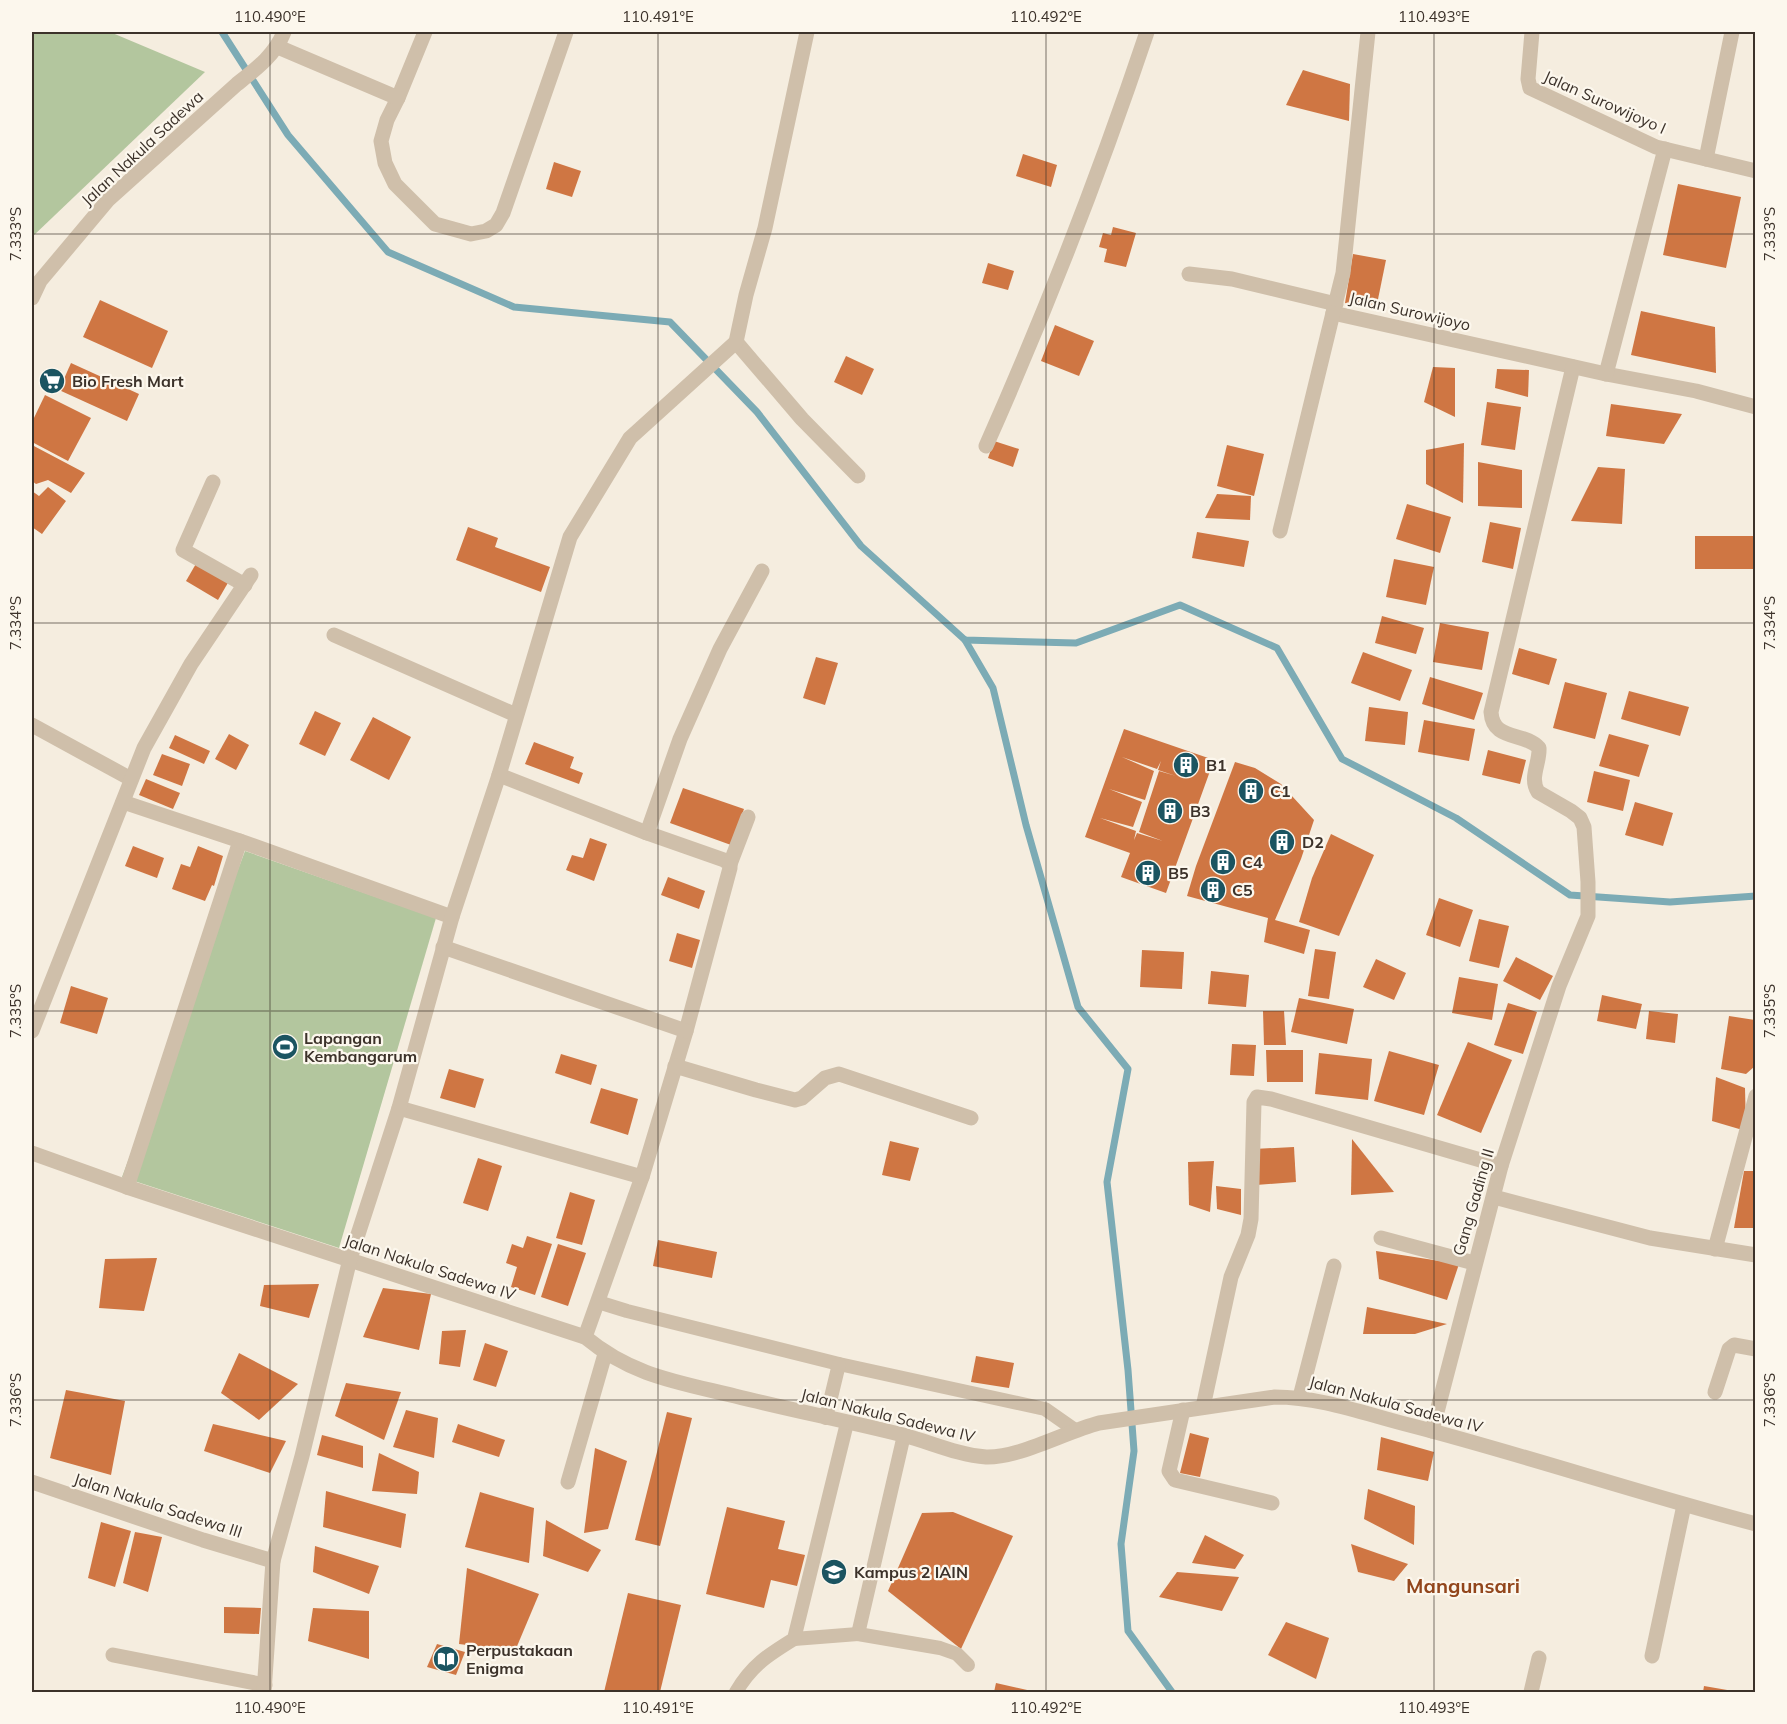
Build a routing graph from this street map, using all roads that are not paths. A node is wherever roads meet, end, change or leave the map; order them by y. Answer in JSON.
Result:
{"nodes":[{"id":1,"x":284,"y":32,"type":"edge"},
{"id":2,"x":425,"y":32,"type":"edge"},
{"id":3,"x":566,"y":32,"type":"edge"},
{"id":4,"x":807,"y":32,"type":"edge"},
{"id":5,"x":1147,"y":32,"type":"edge"},
{"id":6,"x":1368,"y":32,"type":"edge"},
{"id":7,"x":1532,"y":32,"type":"edge"},
{"id":8,"x":1732,"y":32,"type":"edge"},
{"id":9,"x":274,"y":51,"type":"junction"},
{"id":10,"x":398,"y":98,"type":"junction"},
{"id":11,"x":1665,"y":149,"type":"junction"},
{"id":12,"x":1706,"y":159,"type":"junction"},
{"id":13,"x":1755,"y":171,"type":"edge"},
{"id":14,"x":1189,"y":274,"type":"dead end"},
{"id":15,"x":32,"y":298,"type":"edge"},
{"id":16,"x":1334,"y":309,"type":"junction"},
{"id":17,"x":731,"y":347,"type":"junction"},
{"id":18,"x":1573,"y":367,"type":"junction"},
{"id":19,"x":1606,"y":374,"type":"junction"},
{"id":20,"x":1755,"y":406,"type":"edge"},
{"id":21,"x":986,"y":446,"type":"dead end"},
{"id":22,"x":858,"y":476,"type":"dead end"},
{"id":23,"x":213,"y":482,"type":"dead end"},
{"id":24,"x":1280,"y":531,"type":"dead end"},
{"id":25,"x":762,"y":571,"type":"dead end"},
{"id":26,"x":334,"y":635,"type":"dead end"},
{"id":27,"x":516,"y":716,"type":"junction"},
{"id":28,"x":32,"y":725,"type":"edge"},
{"id":29,"x":498,"y":774,"type":"junction"},
{"id":30,"x":131,"y":779,"type":"junction"},
{"id":31,"x":123,"y":802,"type":"junction"},
{"id":32,"x":748,"y":817,"type":"dead end"},
{"id":33,"x":647,"y":833,"type":"junction"},
{"id":34,"x":240,"y":841,"type":"junction"},
{"id":35,"x":730,"y":864,"type":"junction"},
{"id":36,"x":452,"y":917,"type":"junction"},
{"id":37,"x":443,"y":947,"type":"junction"},
{"id":38,"x":32,"y":1030,"type":"edge"},
{"id":39,"x":686,"y":1030,"type":"junction"},
{"id":40,"x":675,"y":1066,"type":"junction"},
{"id":41,"x":1755,"y":1096,"type":"edge"},
{"id":42,"x":399,"y":1108,"type":"junction"},
{"id":43,"x":971,"y":1118,"type":"dead end"},
{"id":44,"x":32,"y":1153,"type":"edge"},
{"id":45,"x":1501,"y":1166,"type":"junction"},
{"id":46,"x":642,"y":1177,"type":"junction"},
{"id":47,"x":127,"y":1187,"type":"junction"},
{"id":48,"x":1494,"y":1197,"type":"junction"},
{"id":49,"x":1381,"y":1238,"type":"dead end"},
{"id":50,"x":1715,"y":1249,"type":"junction"},
{"id":51,"x":1755,"y":1255,"type":"edge"},
{"id":52,"x":350,"y":1259,"type":"junction"},
{"id":53,"x":1474,"y":1263,"type":"junction"},
{"id":54,"x":1334,"y":1266,"type":"dead end"},
{"id":55,"x":598,"y":1302,"type":"junction"},
{"id":56,"x":585,"y":1337,"type":"junction"},
{"id":57,"x":1755,"y":1349,"type":"edge"},
{"id":58,"x":605,"y":1354,"type":"junction"},
{"id":59,"x":839,"y":1364,"type":"junction"},
{"id":60,"x":1715,"y":1392,"type":"dead end"},
{"id":61,"x":1300,"y":1397,"type":"junction"},
{"id":62,"x":1203,"y":1407,"type":"junction"},
{"id":63,"x":1183,"y":1410,"type":"junction"},
{"id":64,"x":826,"y":1418,"type":"junction"},
{"id":65,"x":847,"y":1423,"type":"junction"},
{"id":66,"x":1075,"y":1430,"type":"junction"},
{"id":67,"x":1432,"y":1431,"type":"junction"},
{"id":68,"x":904,"y":1435,"type":"junction"},
{"id":69,"x":32,"y":1482,"type":"edge"},
{"id":70,"x":568,"y":1482,"type":"dead end"},
{"id":71,"x":1272,"y":1503,"type":"dead end"},
{"id":72,"x":1684,"y":1505,"type":"junction"},
{"id":73,"x":1755,"y":1524,"type":"edge"},
{"id":74,"x":273,"y":1561,"type":"junction"},
{"id":75,"x":858,"y":1634,"type":"junction"},
{"id":76,"x":795,"y":1639,"type":"junction"},
{"id":77,"x":112,"y":1655,"type":"dead end"},
{"id":78,"x":1652,"y":1656,"type":"dead end"},
{"id":79,"x":1539,"y":1658,"type":"dead end"},
{"id":80,"x":968,"y":1665,"type":"dead end"},
{"id":81,"x":264,"y":1689,"type":"edge"},
{"id":82,"x":736,"y":1692,"type":"edge"},
{"id":83,"x":1530,"y":1692,"type":"edge"}],
"edges":[{"from":1,"to":9,"type":"street","name":"Jalan Nakula Sadewa"},
{"from":2,"to":10,"type":"street"},
{"from":3,"to":10,"type":"street"},
{"from":4,"to":17,"type":"street"},
{"from":5,"to":21,"type":"street"},
{"from":6,"to":16,"type":"street","name":"Jalan Surowijoyo"},
{"from":7,"to":11,"type":"street","name":"Jalan Surowijoyo I"},
{"from":8,"to":12,"type":"street"},
{"from":9,"to":10,"type":"street"},
{"from":9,"to":15,"type":"street","name":"Jalan Nakula Sadewa"},
{"from":11,"to":12,"type":"street","name":"Jalan Surowijoyo I"},
{"from":11,"to":19,"type":"street"},
{"from":12,"to":13,"type":"street","name":"Jalan Surowijoyo I"},
{"from":14,"to":16,"type":"street"},
{"from":16,"to":18,"type":"street","name":"Jalan Surowijoyo"},
{"from":16,"to":24,"type":"street"},
{"from":17,"to":22,"type":"street"},
{"from":17,"to":27,"type":"street"},
{"from":18,"to":19,"type":"street","name":"Jalan Surowijoyo"},
{"from":18,"to":45,"type":"street","name":"Gang Gading II"},
{"from":19,"to":20,"type":"street","name":"Jalan Surowijoyo"},
{"from":23,"to":30,"type":"street"},
{"from":25,"to":33,"type":"street"},
{"from":26,"to":27,"type":"street"},
{"from":27,"to":29,"type":"street"},
{"from":28,"to":30,"type":"street"},
{"from":29,"to":33,"type":"street"},
{"from":29,"to":36,"type":"street"},
{"from":30,"to":31,"type":"street"},
{"from":31,"to":34,"type":"street"},
{"from":31,"to":38,"type":"street"},
{"from":32,"to":35,"type":"street"},
{"from":33,"to":35,"type":"street"},
{"from":34,"to":36,"type":"street"},
{"from":34,"to":47,"type":"street"},
{"from":35,"to":39,"type":"street"},
{"from":36,"to":37,"type":"street"},
{"from":37,"to":39,"type":"street"},
{"from":37,"to":42,"type":"street"},
{"from":39,"to":40,"type":"street"},
{"from":40,"to":43,"type":"street"},
{"from":40,"to":46,"type":"street"},
{"from":41,"to":50,"type":"street"},
{"from":42,"to":46,"type":"street"},
{"from":42,"to":52,"type":"street"},
{"from":44,"to":47,"type":"street","name":"Jalan Nakula Sadewa IV"},
{"from":45,"to":48,"type":"street","name":"Gang Gading II"},
{"from":45,"to":62,"type":"street"},
{"from":46,"to":55,"type":"street"},
{"from":47,"to":52,"type":"street","name":"Jalan Nakula Sadewa IV"},
{"from":48,"to":50,"type":"street"},
{"from":48,"to":53,"type":"street","name":"Gang Gading II"},
{"from":49,"to":53,"type":"street"},
{"from":50,"to":51,"type":"street"},
{"from":52,"to":56,"type":"street","name":"Jalan Nakula Sadewa IV"},
{"from":52,"to":74,"type":"street"},
{"from":53,"to":67,"type":"street","name":"Gang Gading II"},
{"from":54,"to":61,"type":"street"},
{"from":55,"to":56,"type":"street"},
{"from":55,"to":59,"type":"lane"},
{"from":56,"to":58,"type":"street","name":"Jalan Nakula Sadewa IV"},
{"from":57,"to":60,"type":"street"},
{"from":58,"to":64,"type":"street","name":"Jalan Nakula Sadewa IV"},
{"from":58,"to":70,"type":"street"},
{"from":59,"to":64,"type":"lane"},
{"from":59,"to":66,"type":"lane"},
{"from":61,"to":62,"type":"street","name":"Jalan Nakula Sadewa IV"},
{"from":61,"to":67,"type":"street","name":"Jalan Nakula Sadewa IV"},
{"from":62,"to":63,"type":"street","name":"Jalan Nakula Sadewa IV"},
{"from":63,"to":66,"type":"street","name":"Jalan Nakula Sadewa IV"},
{"from":63,"to":71,"type":"street"},
{"from":64,"to":65,"type":"street","name":"Jalan Nakula Sadewa IV"},
{"from":65,"to":68,"type":"street","name":"Jalan Nakula Sadewa IV"},
{"from":65,"to":76,"type":"lane"},
{"from":66,"to":68,"type":"street","name":"Jalan Nakula Sadewa IV"},
{"from":67,"to":72,"type":"street","name":"Jalan Nakula Sadewa IV"},
{"from":68,"to":75,"type":"lane"},
{"from":69,"to":74,"type":"street","name":"Jalan Nakula Sadewa III"},
{"from":72,"to":73,"type":"street","name":"Jalan Nakula Sadewa IV"},
{"from":72,"to":78,"type":"street"},
{"from":74,"to":81,"type":"street"},
{"from":75,"to":76,"type":"lane"},
{"from":75,"to":80,"type":"lane"},
{"from":76,"to":82,"type":"lane"},
{"from":77,"to":81,"type":"street"},
{"from":79,"to":83,"type":"street"}]}
